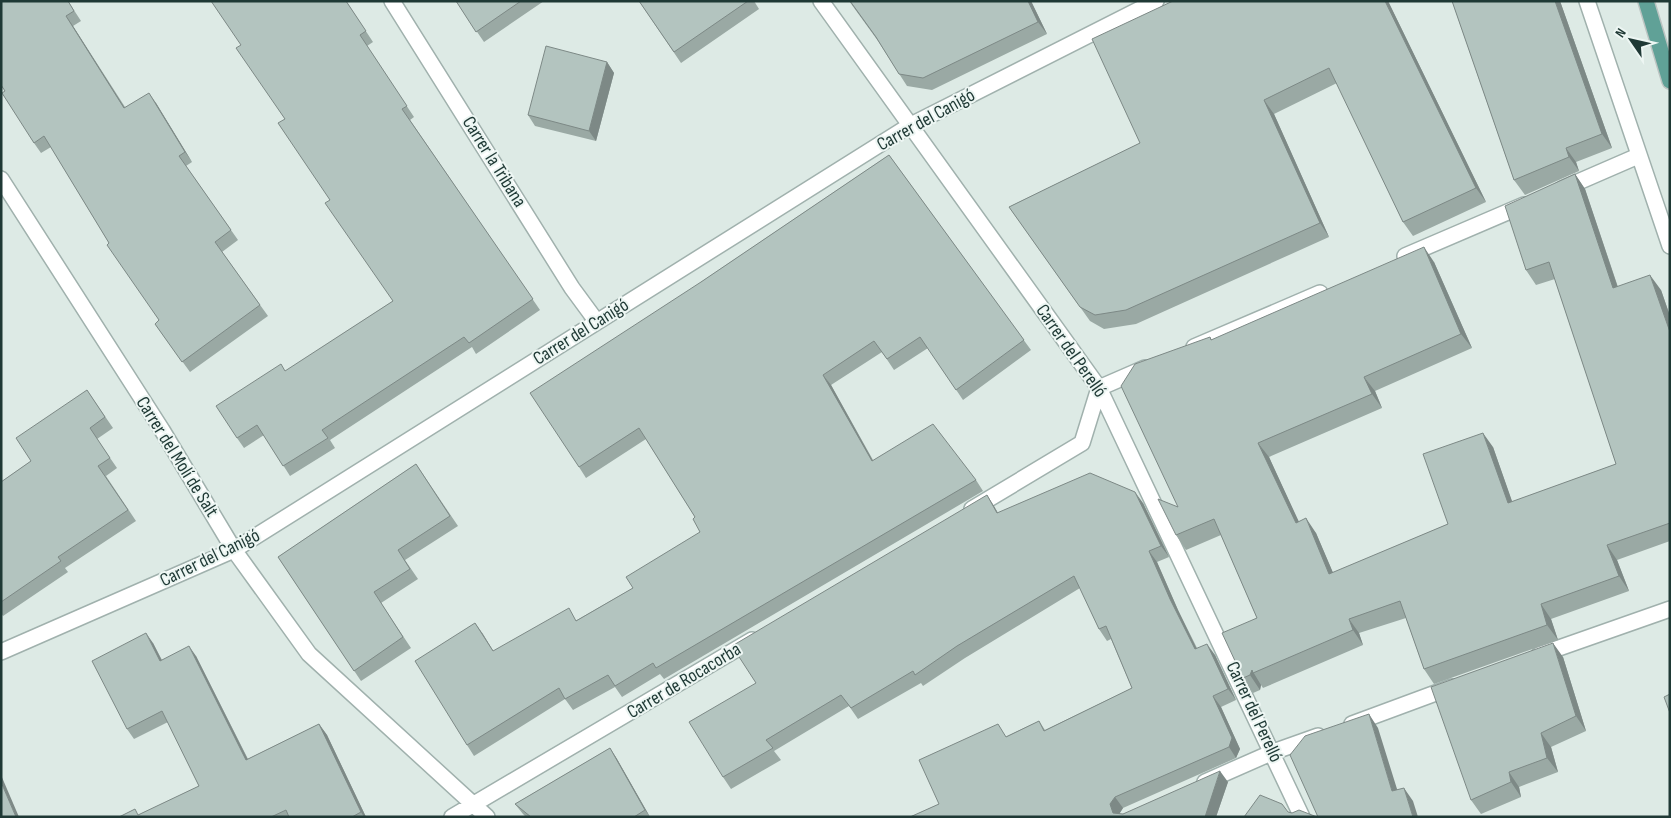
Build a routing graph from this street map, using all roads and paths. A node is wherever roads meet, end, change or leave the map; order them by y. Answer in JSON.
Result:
{"nodes":[{"id":1,"x":392,"y":1,"type":"edge"},
{"id":2,"x":821,"y":1,"type":"edge"},
{"id":3,"x":1156,"y":1,"type":"edge"},
{"id":4,"x":1587,"y":1,"type":"edge"},
{"id":5,"x":1646,"y":1,"type":"edge"},
{"id":6,"x":1670,"y":81,"type":"edge"},
{"id":7,"x":909,"y":126,"type":"junction"},
{"id":8,"x":1638,"y":156,"type":"junction"},
{"id":9,"x":1,"y":179,"type":"edge"},
{"id":10,"x":1670,"y":246,"type":"edge"},
{"id":11,"x":1393,"y":261,"type":"edge"},
{"id":12,"x":1338,"y":285,"type":"edge"},
{"id":13,"x":596,"y":322,"type":"junction"},
{"id":14,"x":1182,"y":352,"type":"edge"},
{"id":15,"x":1154,"y":364,"type":"edge"},
{"id":16,"x":1099,"y":388,"type":"junction"},
{"id":17,"x":962,"y":515,"type":"edge"},
{"id":18,"x":234,"y":550,"type":"junction"},
{"id":19,"x":1670,"y":609,"type":"edge"},
{"id":20,"x":766,"y":632,"type":"edge"},
{"id":21,"x":1,"y":652,"type":"edge"},
{"id":22,"x":1526,"y":660,"type":"edge"},
{"id":23,"x":1470,"y":681,"type":"edge"},
{"id":24,"x":1273,"y":752,"type":"junction"},
{"id":25,"x":1191,"y":788,"type":"edge"},
{"id":26,"x":475,"y":805,"type":"junction"},
{"id":27,"x":452,"y":817,"type":"edge"},
{"id":28,"x":487,"y":817,"type":"edge"},
{"id":29,"x":1302,"y":817,"type":"edge"}],
"edges":[{"from":1,"to":13,"type":"street","name":"Carrer la Tribana"},
{"from":2,"to":7,"type":"street","name":"Carrer del Perelló"},
{"from":3,"to":7,"type":"street","name":"Carrer del Canigó"},
{"from":4,"to":8,"type":"street"},
{"from":5,"to":6,"type":"main road"},
{"from":7,"to":13,"type":"street","name":"Carrer del Canigó"},
{"from":7,"to":16,"type":"street","name":"Carrer del Perelló"},
{"from":8,"to":10,"type":"street"},
{"from":8,"to":11,"type":"street"},
{"from":9,"to":18,"type":"street","name":"Carrer del Molí de Salt"},
{"from":12,"to":14,"type":"street"},
{"from":13,"to":18,"type":"street","name":"Carrer del Canigó"},
{"from":15,"to":16,"type":"street"},
{"from":16,"to":17,"type":"street"},
{"from":16,"to":24,"type":"street","name":"Carrer del Perelló"},
{"from":18,"to":21,"type":"street","name":"Carrer del Canigó"},
{"from":18,"to":26,"type":"street","name":"Carrer del Molí de Salt"},
{"from":19,"to":22,"type":"street"},
{"from":20,"to":26,"type":"street","name":"Carrer de Rocacorba"},
{"from":23,"to":24,"type":"street"},
{"from":24,"to":25,"type":"street"},
{"from":24,"to":29,"type":"street","name":"Carrer del Perelló"},
{"from":26,"to":27,"type":"street","name":"Carrer de Rocacorba"},
{"from":26,"to":28,"type":"street","name":"Carrer del Molí de Salt"}]}
